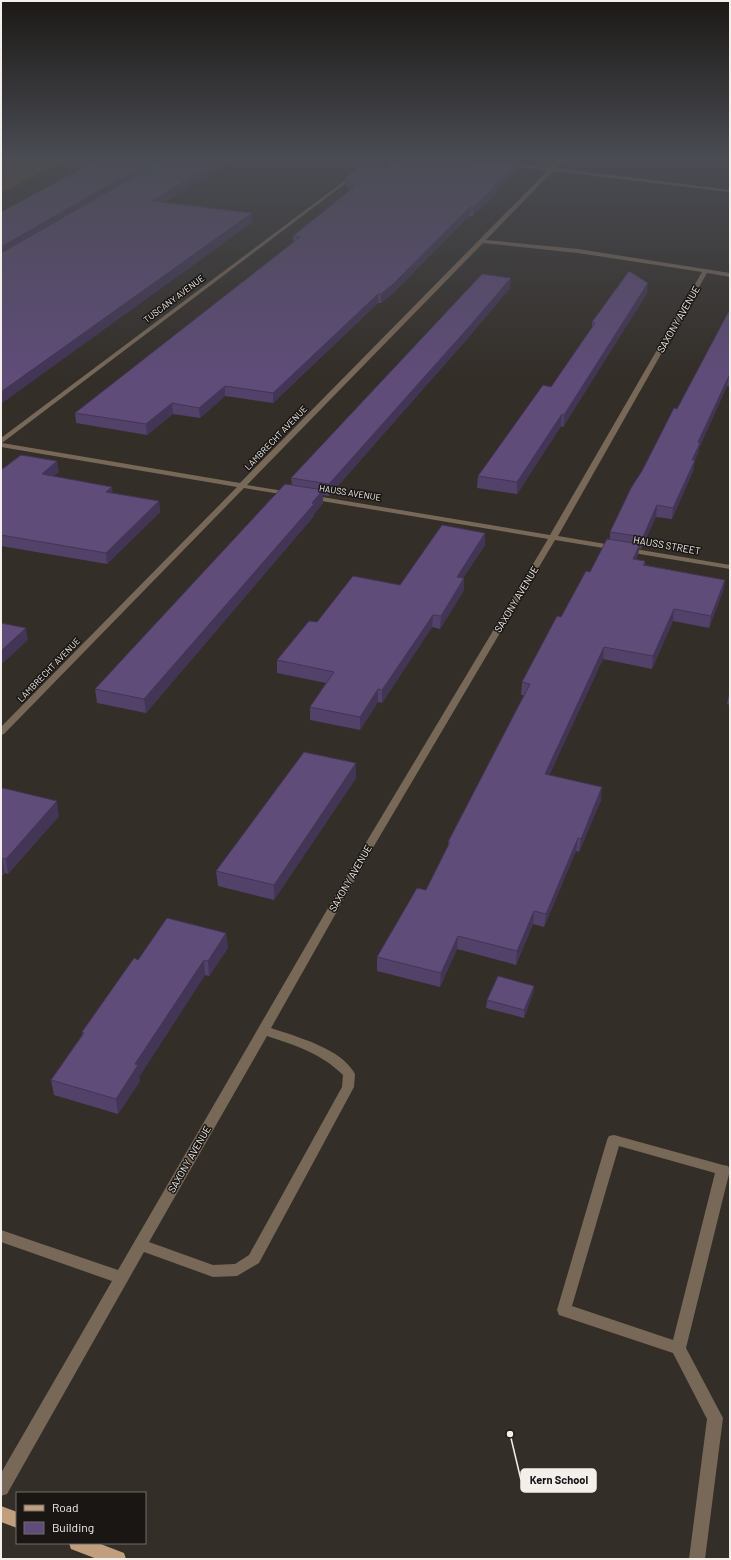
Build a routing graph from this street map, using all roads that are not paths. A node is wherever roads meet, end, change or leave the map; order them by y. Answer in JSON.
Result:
{"nodes":[{"id":1,"x":280,"y":231,"type":"edge"},
{"id":2,"x":490,"y":231,"type":"edge"},
{"id":3,"x":480,"y":241,"type":"junction"},
{"id":4,"x":705,"y":271,"type":"junction"},
{"id":5,"x":730,"y":275,"type":"edge"},
{"id":6,"x":1,"y":441,"type":"edge"},
{"id":7,"x":1,"y":445,"type":"edge"},
{"id":8,"x":242,"y":486,"type":"junction"},
{"id":9,"x":553,"y":537,"type":"junction"},
{"id":10,"x":730,"y":567,"type":"edge"},
{"id":11,"x":1,"y":732,"type":"edge"},
{"id":12,"x":264,"y":1030,"type":"junction"},
{"id":13,"x":1,"y":1236,"type":"edge"},
{"id":14,"x":140,"y":1245,"type":"junction"},
{"id":15,"x":122,"y":1278,"type":"junction"},
{"id":16,"x":678,"y":1348,"type":"junction"},
{"id":17,"x":1,"y":1488,"type":"edge"},
{"id":18,"x":1,"y":1514,"type":"edge"},
{"id":19,"x":16,"y":1520,"type":"edge"},
{"id":20,"x":80,"y":1544,"type":"edge"},
{"id":21,"x":118,"y":1559,"type":"edge"},
{"id":22,"x":697,"y":1559,"type":"edge"}],
"edges":[{"from":1,"to":6,"type":"street","name":"TUSCANY AVENUE"},
{"from":2,"to":3,"type":"street","name":"LAMBRECHT AVENUE"},
{"from":3,"to":4,"type":"street"},
{"from":3,"to":8,"type":"street","name":"LAMBRECHT AVENUE"},
{"from":4,"to":5,"type":"street"},
{"from":4,"to":9,"type":"street","name":"SAXONY AVENUE"},
{"from":7,"to":8,"type":"street","name":"HAUSS AVENUE"},
{"from":8,"to":9,"type":"street","name":"HAUSS AVENUE"},
{"from":8,"to":11,"type":"street","name":"LAMBRECHT AVENUE"},
{"from":9,"to":10,"type":"street","name":"HAUSS STREET"},
{"from":9,"to":12,"type":"street","name":"SAXONY AVENUE"},
{"from":12,"to":14,"type":"street","name":"SAXONY AVENUE"},
{"from":12,"to":14,"type":"street"},
{"from":13,"to":15,"type":"street"},
{"from":14,"to":15,"type":"street","name":"SAXONY AVENUE"},
{"from":15,"to":17,"type":"street","name":"SAXONY AVENUE"},
{"from":16,"to":16,"type":"street"},
{"from":16,"to":22,"type":"street"},
{"from":18,"to":19,"type":"main road"},
{"from":20,"to":21,"type":"main road"}]}
